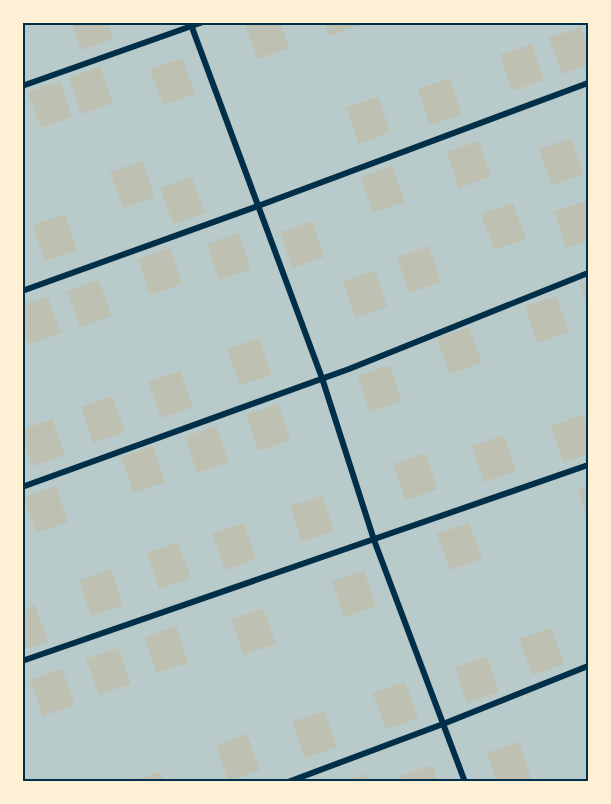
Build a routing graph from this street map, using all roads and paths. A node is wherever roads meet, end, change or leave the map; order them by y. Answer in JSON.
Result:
{"nodes":[{"id":1,"x":203,"y":22,"type":"edge"},
{"id":2,"x":191,"y":25,"type":"edge"},
{"id":3,"x":588,"y":83,"type":"edge"},
{"id":4,"x":22,"y":86,"type":"edge"},
{"id":5,"x":258,"y":206,"type":"junction"},
{"id":6,"x":588,"y":273,"type":"edge"},
{"id":7,"x":22,"y":291,"type":"edge"},
{"id":8,"x":322,"y":378,"type":"junction"},
{"id":9,"x":588,"y":465,"type":"edge"},
{"id":10,"x":22,"y":487,"type":"edge"},
{"id":11,"x":374,"y":540,"type":"junction"},
{"id":12,"x":22,"y":661,"type":"edge"},
{"id":13,"x":588,"y":666,"type":"edge"},
{"id":14,"x":443,"y":724,"type":"junction"},
{"id":15,"x":288,"y":782,"type":"edge"},
{"id":16,"x":465,"y":782,"type":"edge"}],
"edges":[{"from":1,"to":2,"type":"street"},
{"from":2,"to":4,"type":"street"},
{"from":2,"to":5,"type":"street"},
{"from":3,"to":5,"type":"street"},
{"from":5,"to":7,"type":"street"},
{"from":5,"to":8,"type":"street"},
{"from":6,"to":8,"type":"street"},
{"from":8,"to":10,"type":"street"},
{"from":8,"to":11,"type":"street"},
{"from":9,"to":11,"type":"street"},
{"from":11,"to":12,"type":"street"},
{"from":11,"to":14,"type":"street"},
{"from":13,"to":14,"type":"street"},
{"from":14,"to":15,"type":"street"},
{"from":14,"to":16,"type":"street"}]}
